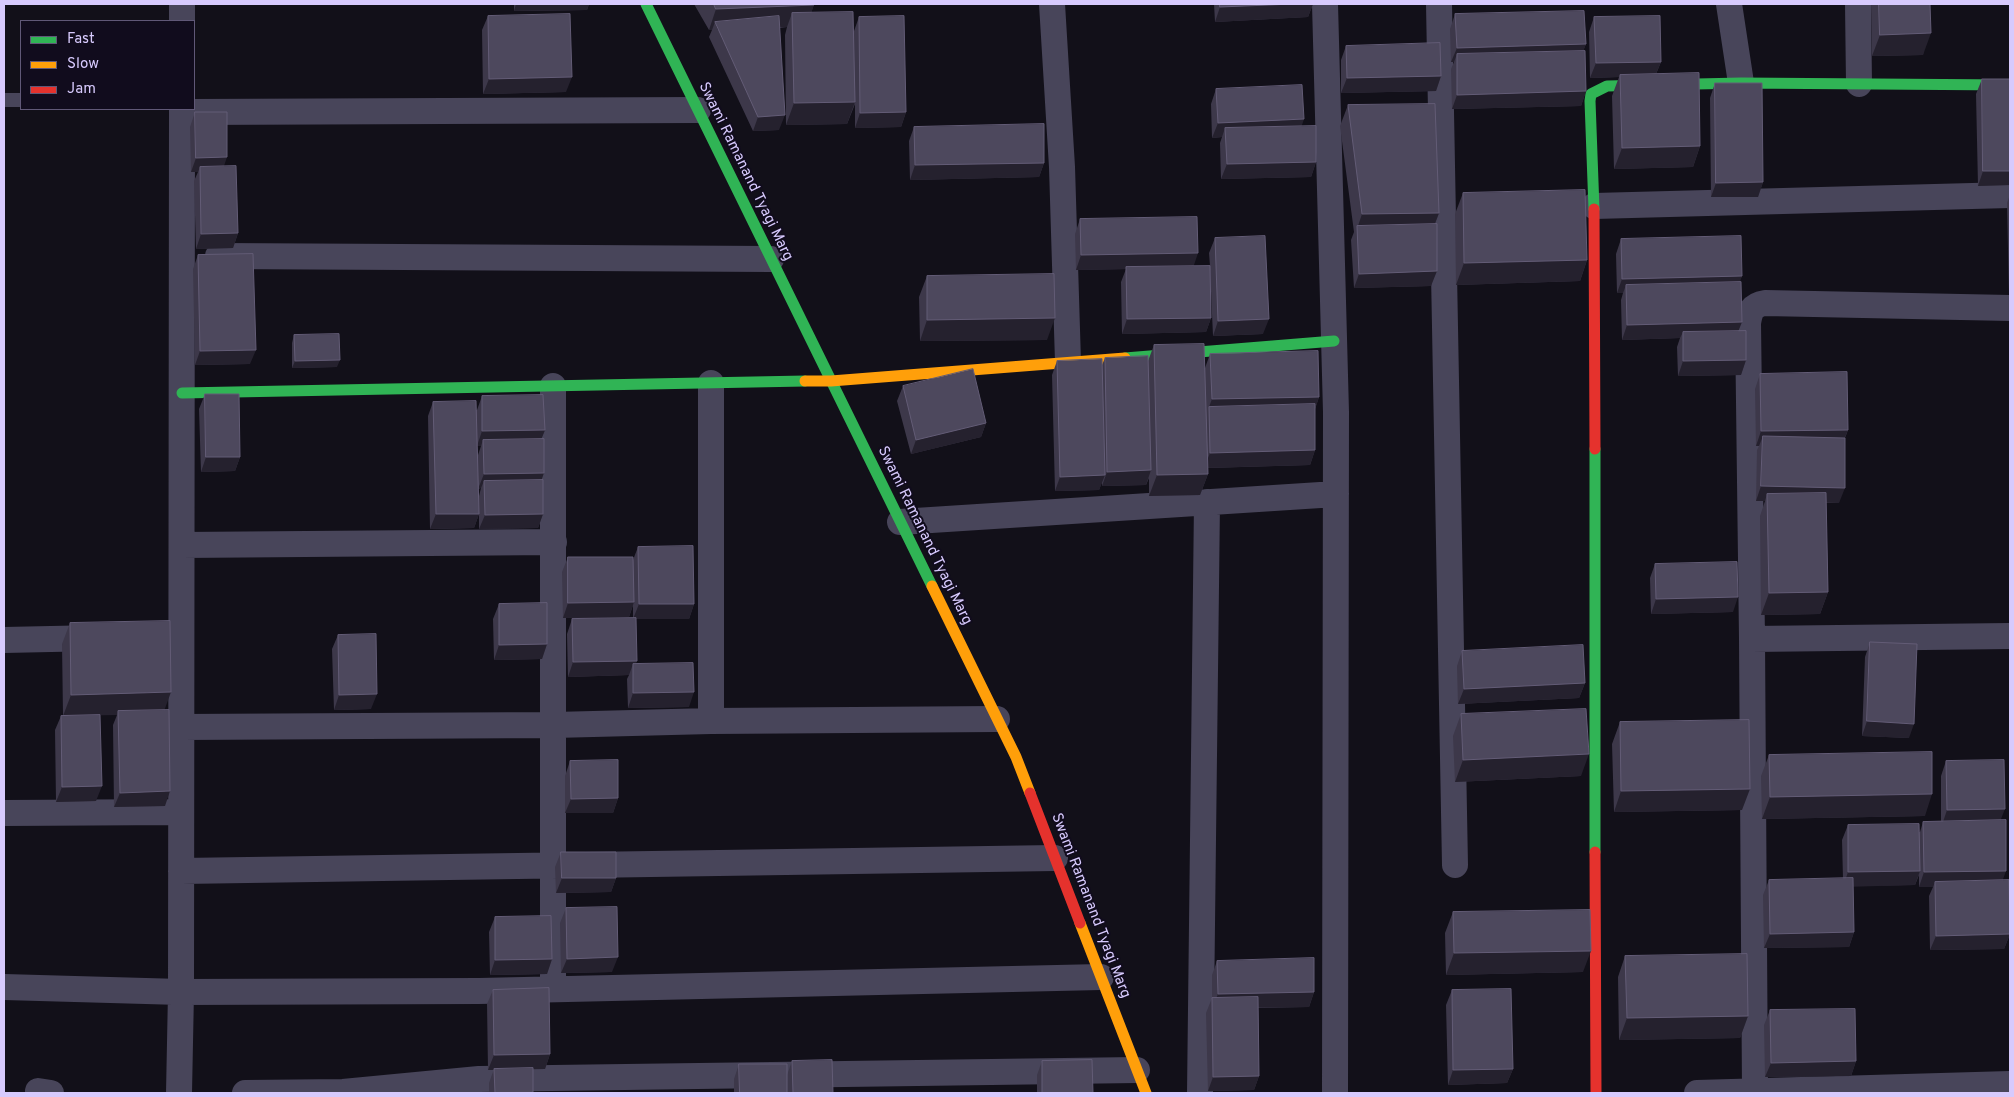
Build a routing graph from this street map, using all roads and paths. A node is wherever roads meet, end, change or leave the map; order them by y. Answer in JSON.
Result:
{"nodes":[{"id":1,"x":182,"y":4,"type":"edge"},
{"id":2,"x":646,"y":4,"type":"edge"},
{"id":3,"x":1052,"y":4,"type":"edge"},
{"id":4,"x":1325,"y":4,"type":"edge"},
{"id":5,"x":1439,"y":4,"type":"edge"},
{"id":6,"x":1729,"y":4,"type":"edge"},
{"id":7,"x":1858,"y":4,"type":"edge"},
{"id":8,"x":182,"y":20,"type":"edge"},
{"id":9,"x":1741,"y":84,"type":"junction"},
{"id":10,"x":1859,"y":84,"type":"junction"},
{"id":11,"x":2010,"y":85,"type":"edge"},
{"id":12,"x":4,"y":100,"type":"edge"},
{"id":13,"x":20,"y":100,"type":"edge"},
{"id":14,"x":182,"y":110,"type":"edge"},
{"id":15,"x":698,"y":110,"type":"junction"},
{"id":16,"x":2010,"y":195,"type":"edge"},
{"id":17,"x":1594,"y":206,"type":"junction"},
{"id":18,"x":182,"y":256,"type":"junction"},
{"id":19,"x":771,"y":259,"type":"junction"},
{"id":20,"x":2010,"y":308,"type":"edge"},
{"id":21,"x":1334,"y":341,"type":"junction"},
{"id":22,"x":1068,"y":362,"type":"junction"},
{"id":23,"x":831,"y":381,"type":"junction"},
{"id":24,"x":711,"y":383,"type":"junction"},
{"id":25,"x":553,"y":386,"type":"junction"},
{"id":26,"x":182,"y":393,"type":"junction"},
{"id":27,"x":1336,"y":494,"type":"junction"},
{"id":28,"x":1207,"y":502,"type":"junction"},
{"id":29,"x":900,"y":522,"type":"junction"},
{"id":30,"x":554,"y":542,"type":"junction"},
{"id":31,"x":182,"y":545,"type":"junction"},
{"id":32,"x":2010,"y":636,"type":"edge"},
{"id":33,"x":122,"y":637,"type":"edge"},
{"id":34,"x":1752,"y":639,"type":"junction"},
{"id":35,"x":4,"y":640,"type":"edge"},
{"id":36,"x":997,"y":719,"type":"junction"},
{"id":37,"x":711,"y":722,"type":"junction"},
{"id":38,"x":554,"y":725,"type":"junction"},
{"id":39,"x":181,"y":727,"type":"junction"},
{"id":40,"x":181,"y":812,"type":"junction"},
{"id":41,"x":4,"y":814,"type":"edge"},
{"id":42,"x":1055,"y":858,"type":"junction"},
{"id":43,"x":552,"y":865,"type":"junction"},
{"id":44,"x":1455,"y":865,"type":"dead end"},
{"id":45,"x":181,"y":871,"type":"junction"},
{"id":46,"x":1101,"y":977,"type":"junction"},
{"id":47,"x":4,"y":986,"type":"edge"},
{"id":48,"x":554,"y":989,"type":"junction"},
{"id":49,"x":181,"y":992,"type":"junction"},
{"id":50,"x":1141,"y":1081,"type":"edge"},
{"id":51,"x":2010,"y":1084,"type":"edge"},
{"id":52,"x":343,"y":1092,"type":"edge"},
{"id":53,"x":1755,"y":1092,"type":"edge"},
{"id":54,"x":179,"y":1093,"type":"edge"},
{"id":55,"x":245,"y":1093,"type":"edge"},
{"id":56,"x":1200,"y":1093,"type":"edge"},
{"id":57,"x":1335,"y":1093,"type":"edge"},
{"id":58,"x":1596,"y":1093,"type":"edge"},
{"id":59,"x":1697,"y":1093,"type":"edge"}],
"edges":[{"from":1,"to":8,"type":"street"},
{"from":2,"to":15,"type":"street","name":"Swami Ramanand Tyagi Marg"},
{"from":3,"to":22,"type":"street"},
{"from":4,"to":21,"type":"street"},
{"from":5,"to":44,"type":"street"},
{"from":6,"to":9,"type":"street"},
{"from":7,"to":10,"type":"street"},
{"from":9,"to":10,"type":"street"},
{"from":9,"to":17,"type":"street"},
{"from":10,"to":11,"type":"street"},
{"from":12,"to":13,"type":"lane"},
{"from":14,"to":15,"type":"street"},
{"from":14,"to":18,"type":"street"},
{"from":15,"to":19,"type":"street","name":"Swami Ramanand Tyagi Marg"},
{"from":16,"to":17,"type":"street"},
{"from":17,"to":58,"type":"street"},
{"from":18,"to":19,"type":"street"},
{"from":18,"to":26,"type":"street"},
{"from":19,"to":23,"type":"street","name":"Swami Ramanand Tyagi Marg"},
{"from":20,"to":34,"type":"street"},
{"from":21,"to":22,"type":"street"},
{"from":21,"to":27,"type":"street"},
{"from":22,"to":23,"type":"street"},
{"from":23,"to":24,"type":"street"},
{"from":23,"to":29,"type":"street","name":"Swami Ramanand Tyagi Marg"},
{"from":24,"to":25,"type":"street"},
{"from":24,"to":37,"type":"street"},
{"from":25,"to":26,"type":"street"},
{"from":25,"to":30,"type":"street"},
{"from":26,"to":31,"type":"street"},
{"from":27,"to":28,"type":"street"},
{"from":27,"to":57,"type":"street"},
{"from":28,"to":29,"type":"street"},
{"from":28,"to":56,"type":"street"},
{"from":29,"to":36,"type":"street","name":"Swami Ramanand Tyagi Marg"},
{"from":30,"to":31,"type":"street"},
{"from":30,"to":38,"type":"street"},
{"from":31,"to":39,"type":"street"},
{"from":32,"to":34,"type":"street"},
{"from":33,"to":35,"type":"street"},
{"from":34,"to":53,"type":"street"},
{"from":36,"to":37,"type":"street"},
{"from":36,"to":42,"type":"street","name":"Swami Ramanand Tyagi Marg"},
{"from":37,"to":38,"type":"street"},
{"from":38,"to":39,"type":"street"},
{"from":38,"to":43,"type":"street"},
{"from":39,"to":40,"type":"street"},
{"from":40,"to":41,"type":"street"},
{"from":40,"to":45,"type":"street"},
{"from":42,"to":43,"type":"street"},
{"from":42,"to":46,"type":"street","name":"Swami Ramanand Tyagi Marg"},
{"from":43,"to":45,"type":"street"},
{"from":43,"to":48,"type":"street"},
{"from":45,"to":49,"type":"street"},
{"from":46,"to":48,"type":"street"},
{"from":46,"to":50,"type":"street","name":"Swami Ramanand Tyagi Marg"},
{"from":47,"to":49,"type":"street"},
{"from":48,"to":49,"type":"street"},
{"from":49,"to":54,"type":"street"},
{"from":50,"to":52,"type":"street"},
{"from":51,"to":53,"type":"street"},
{"from":52,"to":55,"type":"street"},
{"from":53,"to":59,"type":"street"}]}
